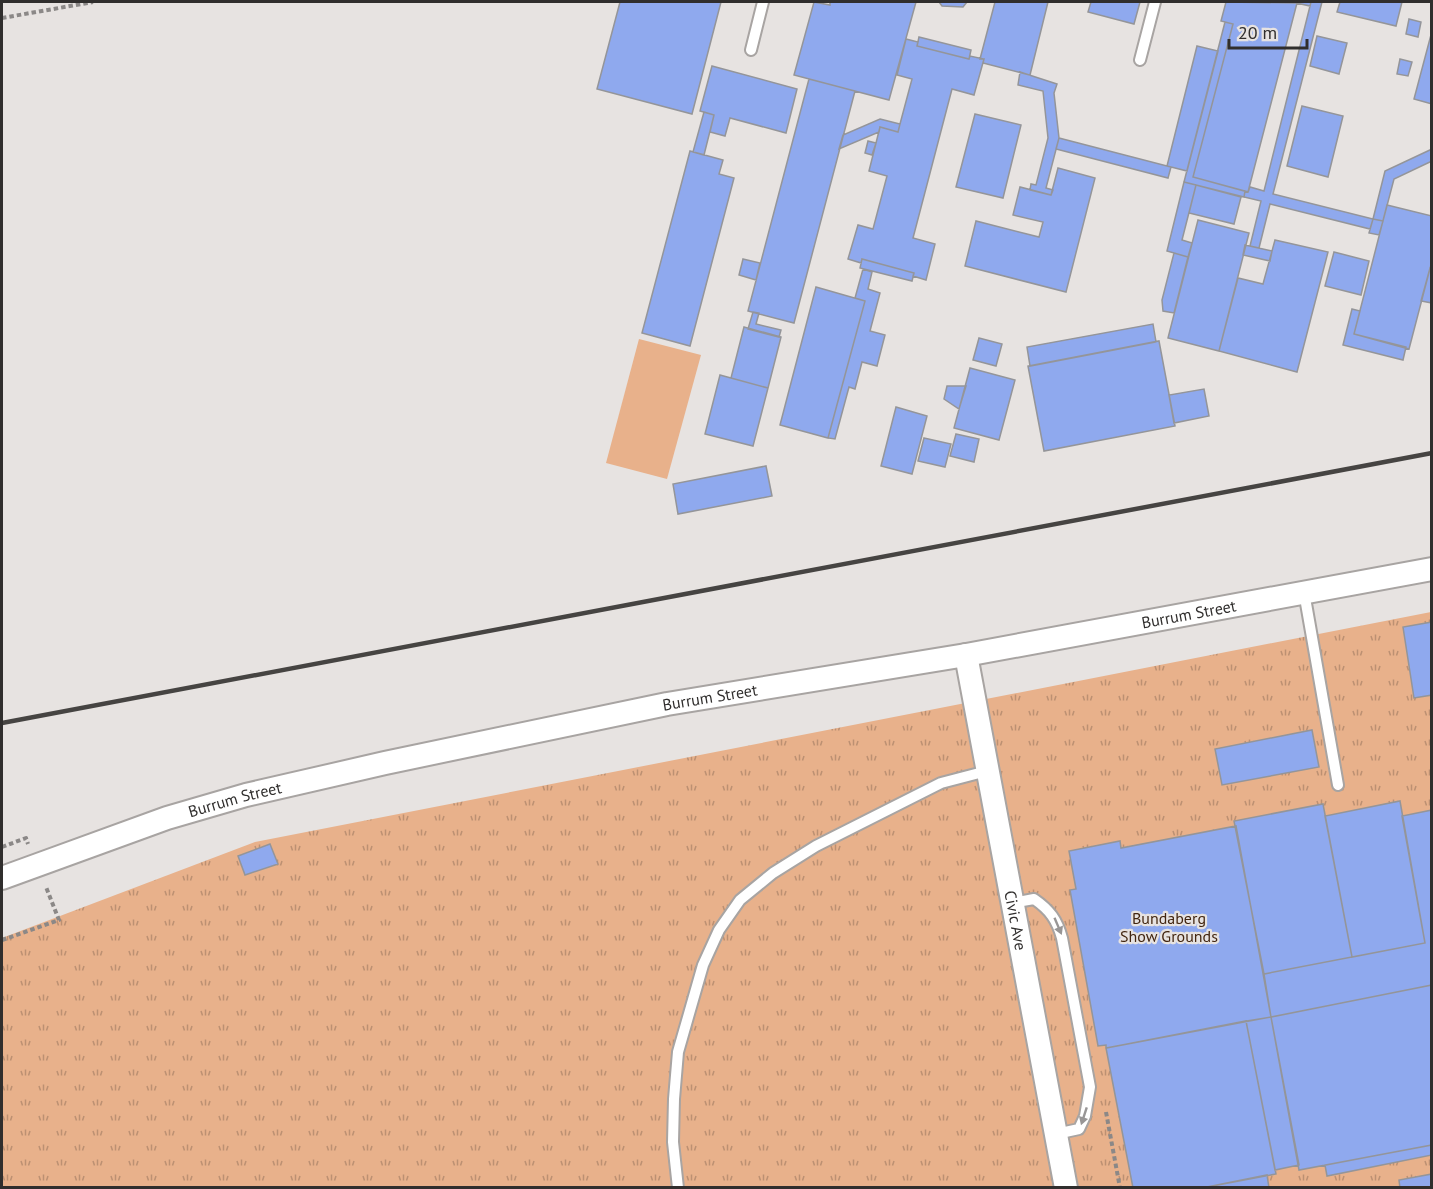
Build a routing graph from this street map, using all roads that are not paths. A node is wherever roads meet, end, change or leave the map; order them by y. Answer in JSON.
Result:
{"nodes":[{"id":1,"x":764,"y":2,"type":"edge"},
{"id":2,"x":1155,"y":2,"type":"edge"},
{"id":3,"x":751,"y":50,"type":"dead end"},
{"id":4,"x":1140,"y":60,"type":"dead end"},
{"id":5,"x":1431,"y":569,"type":"edge"},
{"id":6,"x":1304,"y":592,"type":"junction"},
{"id":7,"x":966,"y":655,"type":"junction"},
{"id":8,"x":987,"y":771,"type":"junction"},
{"id":9,"x":1338,"y":785,"type":"dead end"},
{"id":10,"x":2,"y":878,"type":"edge"},
{"id":11,"x":1012,"y":903,"type":"junction"},
{"id":12,"x":1056,"y":1134,"type":"junction"},
{"id":13,"x":678,"y":1188,"type":"edge"},
{"id":14,"x":1066,"y":1188,"type":"edge"}],
"edges":[{"from":1,"to":3,"type":"lane"},
{"from":2,"to":4,"type":"lane"},
{"from":5,"to":6,"type":"street","name":"Burrum Street"},
{"from":6,"to":7,"type":"street","name":"Burrum Street"},
{"from":6,"to":9,"type":"lane"},
{"from":7,"to":8,"type":"street","name":"Civic Ave"},
{"from":7,"to":10,"type":"street","name":"Burrum Street"},
{"from":8,"to":11,"type":"street","name":"Civic Ave"},
{"from":8,"to":13,"type":"lane"},
{"from":11,"to":12,"type":"street","name":"Civic Ave"},
{"from":11,"to":12,"type":"lane","one_way":true},
{"from":12,"to":14,"type":"street","name":"Civic Ave"}]}
